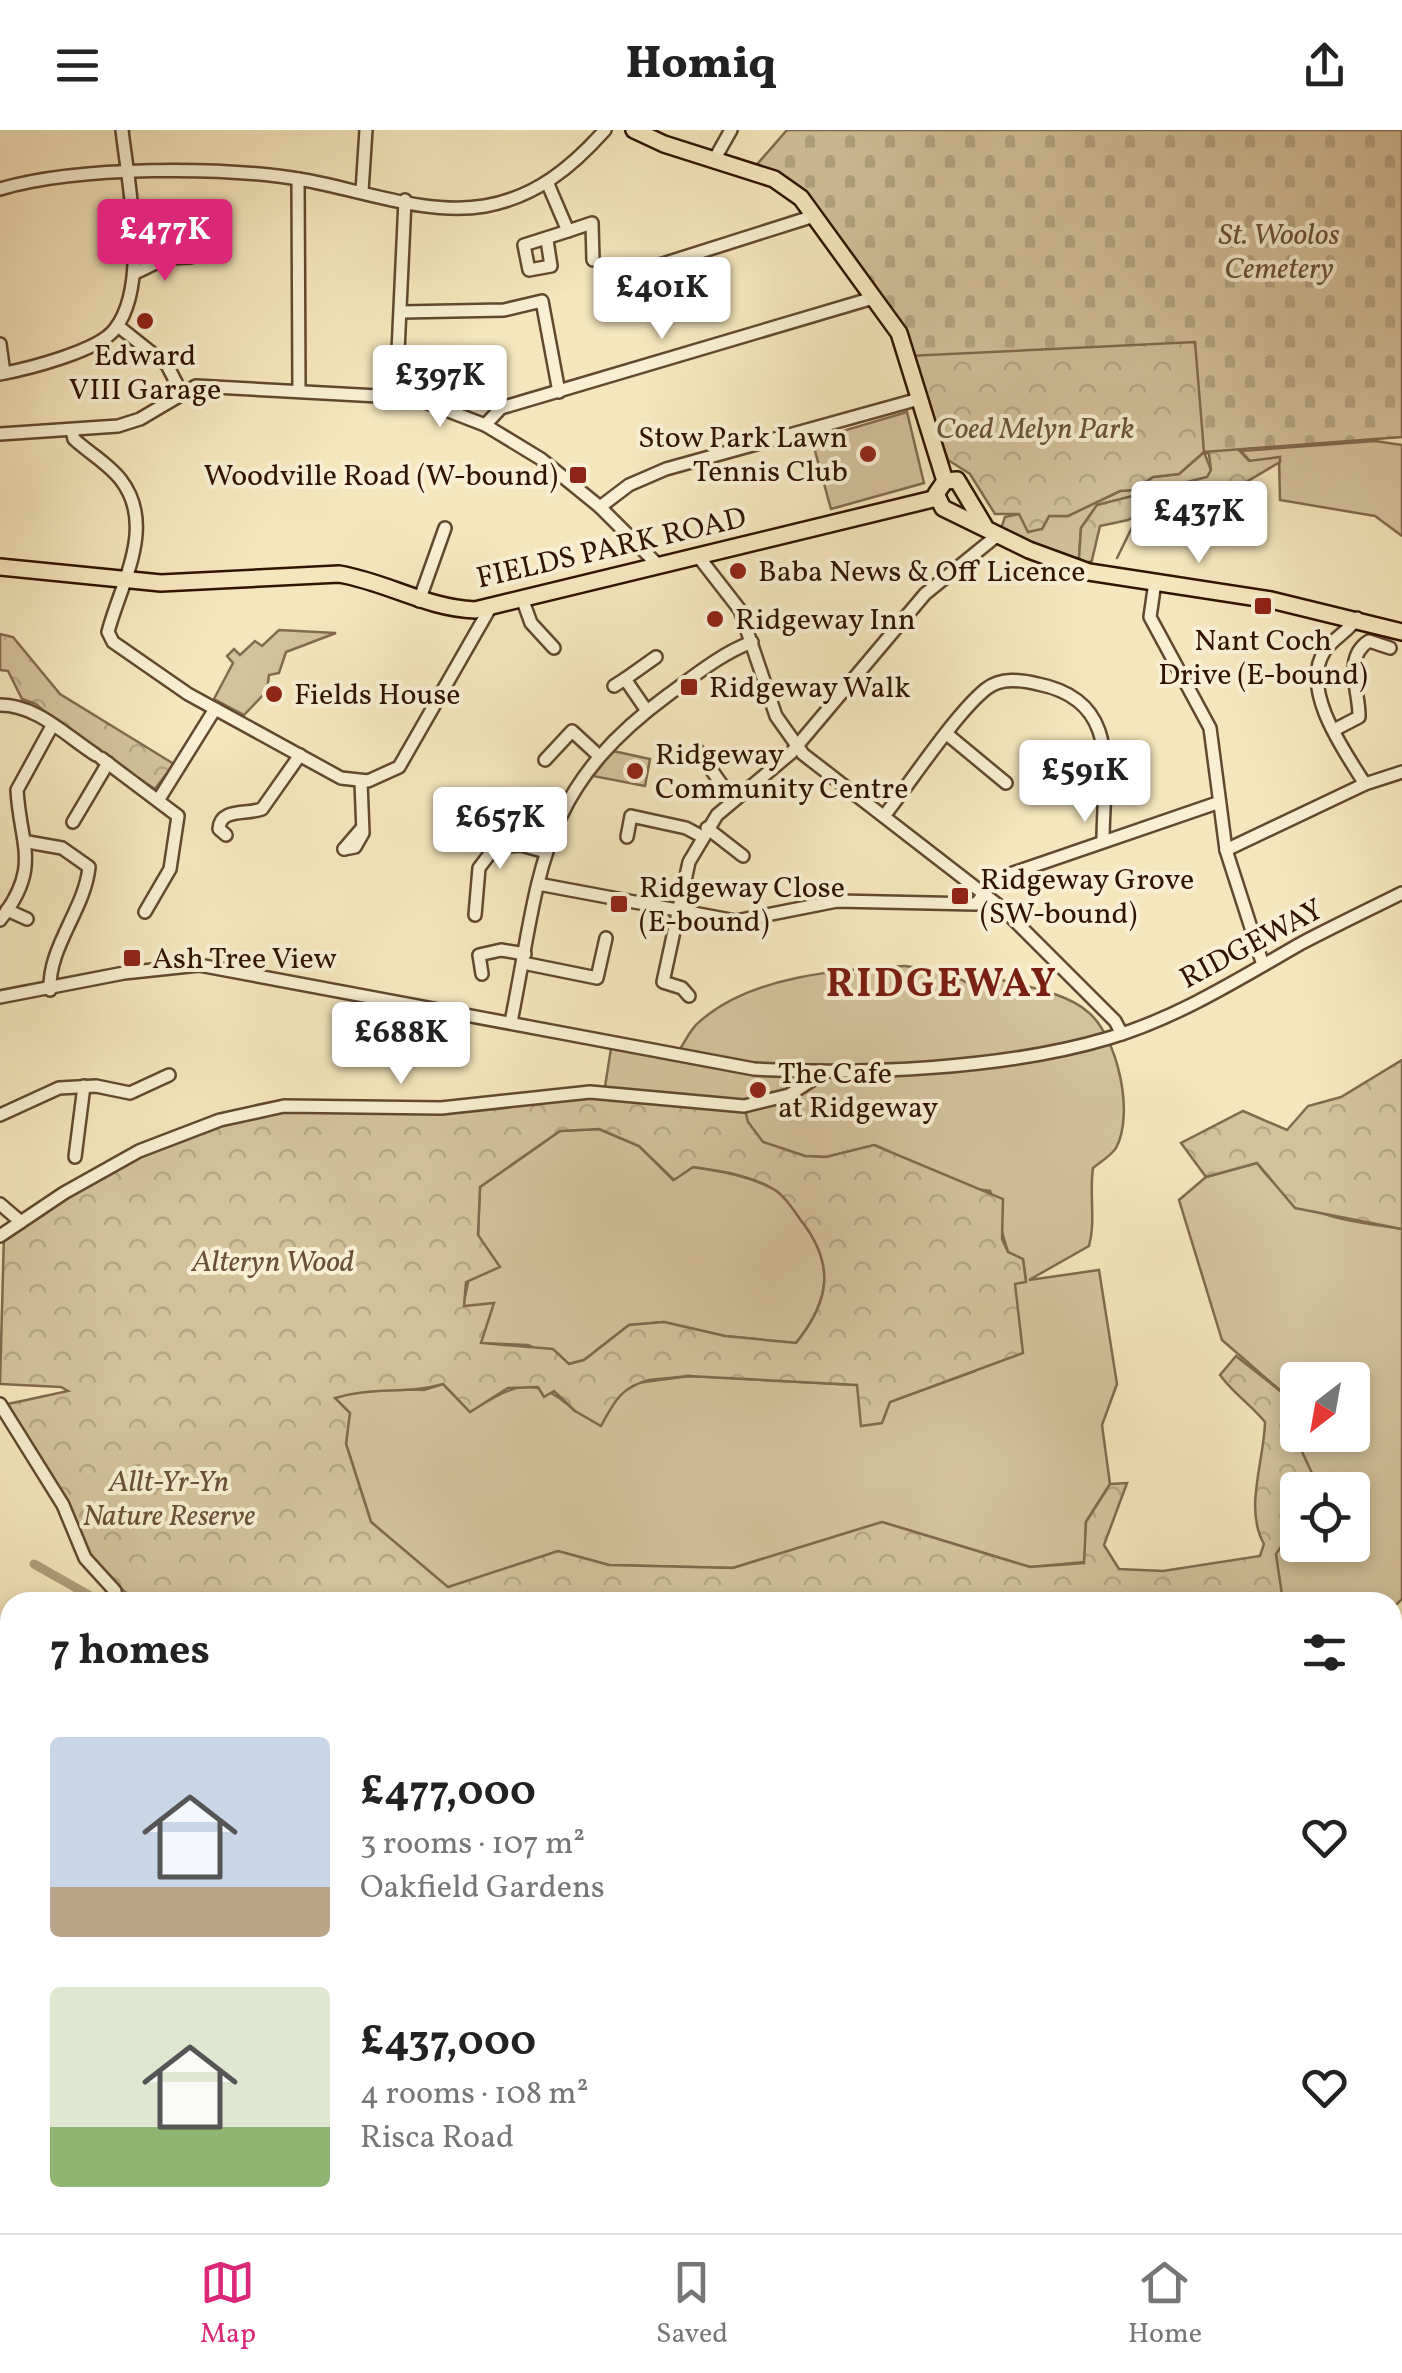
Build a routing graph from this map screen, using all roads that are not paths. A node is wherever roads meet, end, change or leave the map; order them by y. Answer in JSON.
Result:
{"nodes":[{"id":1,"x":122,"y":130,"type":"edge"},
{"id":2,"x":366,"y":130,"type":"edge"},
{"id":3,"x":605,"y":130,"type":"edge"},
{"id":4,"x":634,"y":130,"type":"edge"},
{"id":5,"x":731,"y":130,"type":"edge"},
{"id":6,"x":714,"y":160,"type":"junction"},
{"id":7,"x":127,"y":175,"type":"junction"},
{"id":8,"x":298,"y":179,"type":"junction"},
{"id":9,"x":548,"y":182,"type":"junction"},
{"id":10,"x":0,"y":190,"type":"edge"},
{"id":11,"x":362,"y":191,"type":"junction"},
{"id":12,"x":405,"y":200,"type":"junction"},
{"id":13,"x":814,"y":216,"type":"junction"},
{"id":14,"x":568,"y":231,"type":"junction"},
{"id":15,"x":547,"y":240,"type":"dead end"},
{"id":16,"x":190,"y":257,"type":"dead end"},
{"id":17,"x":593,"y":260,"type":"dead end"},
{"id":18,"x":135,"y":273,"type":"junction"},
{"id":19,"x":612,"y":280,"type":"dead end"},
{"id":20,"x":874,"y":298,"type":"junction"},
{"id":21,"x":402,"y":312,"type":"junction"},
{"id":22,"x":118,"y":326,"type":"junction"},
{"id":23,"x":0,"y":344,"type":"edge"},
{"id":24,"x":2,"y":373,"type":"edge"},
{"id":25,"x":299,"y":390,"type":"junction"},
{"id":26,"x":181,"y":392,"type":"junction"},
{"id":27,"x":559,"y":392,"type":"junction"},
{"id":28,"x":396,"y":394,"type":"junction"},
{"id":29,"x":919,"y":398,"type":"junction"},
{"id":30,"x":484,"y":425,"type":"junction"},
{"id":31,"x":72,"y":431,"type":"junction"},
{"id":32,"x":0,"y":434,"type":"edge"},
{"id":33,"x":946,"y":481,"type":"junction"},
{"id":34,"x":967,"y":496,"type":"junction"},
{"id":35,"x":936,"y":498,"type":"junction"},
{"id":36,"x":600,"y":507,"type":"junction"},
{"id":37,"x":954,"y":510,"type":"junction"},
{"id":38,"x":984,"y":525,"type":"junction"},
{"id":39,"x":445,"y":528,"type":"dead end"},
{"id":40,"x":999,"y":534,"type":"junction"},
{"id":41,"x":698,"y":556,"type":"junction"},
{"id":42,"x":658,"y":566,"type":"junction"},
{"id":43,"x":0,"y":567,"type":"edge"},
{"id":44,"x":129,"y":579,"type":"junction"},
{"id":45,"x":1155,"y":582,"type":"junction"},
{"id":46,"x":419,"y":601,"type":"junction"},
{"id":47,"x":523,"y":601,"type":"junction"},
{"id":48,"x":490,"y":608,"type":"junction"},
{"id":49,"x":1356,"y":618,"type":"junction"},
{"id":50,"x":1402,"y":632,"type":"edge"},
{"id":51,"x":752,"y":642,"type":"junction"},
{"id":52,"x":554,"y":648,"type":"dead end"},
{"id":53,"x":1390,"y":648,"type":"dead end"},
{"id":54,"x":656,"y":657,"type":"dead end"},
{"id":55,"x":0,"y":705,"type":"edge"},
{"id":56,"x":215,"y":709,"type":"junction"},
{"id":57,"x":646,"y":711,"type":"junction"},
{"id":58,"x":52,"y":726,"type":"junction"},
{"id":59,"x":1334,"y":730,"type":"junction"},
{"id":60,"x":948,"y":736,"type":"junction"},
{"id":61,"x":796,"y":745,"type":"junction"},
{"id":62,"x":698,"y":750,"type":"dead end"},
{"id":63,"x":300,"y":755,"type":"junction"},
{"id":64,"x":598,"y":755,"type":"junction"},
{"id":65,"x":102,"y":759,"type":"junction"},
{"id":66,"x":546,"y":760,"type":"dead end"},
{"id":67,"x":1402,"y":772,"type":"edge"},
{"id":68,"x":361,"y":782,"type":"junction"},
{"id":69,"x":1006,"y":782,"type":"dead end"},
{"id":70,"x":1364,"y":784,"type":"junction"},
{"id":71,"x":159,"y":798,"type":"junction"},
{"id":72,"x":732,"y":799,"type":"junction"},
{"id":73,"x":1217,"y":803,"type":"junction"},
{"id":74,"x":884,"y":816,"type":"junction"},
{"id":75,"x":74,"y":822,"type":"dead end"},
{"id":76,"x":362,"y":828,"type":"dead end"},
{"id":77,"x":704,"y":832,"type":"junction"},
{"id":78,"x":226,"y":836,"type":"dead end"},
{"id":79,"x":627,"y":837,"type":"dead end"},
{"id":80,"x":1103,"y":841,"type":"junction"},
{"id":81,"x":28,"y":842,"type":"junction"},
{"id":82,"x":1226,"y":850,"type":"junction"},
{"id":83,"x":546,"y":852,"type":"junction"},
{"id":84,"x":743,"y":856,"type":"dead end"},
{"id":85,"x":538,"y":884,"type":"junction"},
{"id":86,"x":984,"y":893,"type":"junction"},
{"id":87,"x":1402,"y":893,"type":"edge"},
{"id":88,"x":678,"y":911,"type":"junction"},
{"id":89,"x":144,"y":912,"type":"dead end"},
{"id":90,"x":4,"y":915,"type":"edge"},
{"id":91,"x":475,"y":916,"type":"dead end"},
{"id":92,"x":27,"y":919,"type":"dead end"},
{"id":93,"x":606,"y":938,"type":"dead end"},
{"id":94,"x":524,"y":958,"type":"junction"},
{"id":95,"x":1263,"y":966,"type":"junction"},
{"id":96,"x":482,"y":974,"type":"dead end"},
{"id":97,"x":50,"y":990,"type":"junction"},
{"id":98,"x":689,"y":996,"type":"dead end"},
{"id":99,"x":0,"y":998,"type":"edge"},
{"id":100,"x":511,"y":1022,"type":"junction"},
{"id":101,"x":1122,"y":1034,"type":"junction"},
{"id":102,"x":823,"y":1073,"type":"junction"},
{"id":103,"x":169,"y":1075,"type":"dead end"},
{"id":104,"x":84,"y":1086,"type":"junction"},
{"id":105,"x":0,"y":1114,"type":"edge"},
{"id":106,"x":75,"y":1157,"type":"dead end"},
{"id":107,"x":0,"y":1204,"type":"edge"},
{"id":108,"x":21,"y":1222,"type":"junction"},
{"id":109,"x":0,"y":1236,"type":"edge"},
{"id":110,"x":0,"y":1404,"type":"edge"},
{"id":111,"x":116,"y":1592,"type":"edge"}],
"edges":[{"from":1,"to":7,"type":"street"},
{"from":2,"to":11,"type":"street"},
{"from":3,"to":9,"type":"street"},
{"from":4,"to":6,"type":"main road"},
{"from":5,"to":6,"type":"street"},
{"from":6,"to":13,"type":"main road"},
{"from":7,"to":8,"type":"street"},
{"from":7,"to":10,"type":"street"},
{"from":7,"to":18,"type":"street"},
{"from":8,"to":11,"type":"street"},
{"from":8,"to":25,"type":"street"},
{"from":9,"to":12,"type":"street"},
{"from":9,"to":14,"type":"street"},
{"from":11,"to":12,"type":"street"},
{"from":12,"to":21,"type":"street"},
{"from":13,"to":19,"type":"street"},
{"from":13,"to":20,"type":"main road"},
{"from":14,"to":15,"type":"street"},
{"from":14,"to":17,"type":"street"},
{"from":16,"to":18,"type":"street"},
{"from":18,"to":22,"type":"street"},
{"from":20,"to":27,"type":"street"},
{"from":20,"to":29,"type":"main road"},
{"from":21,"to":27,"type":"street"},
{"from":21,"to":28,"type":"street"},
{"from":22,"to":24,"type":"street"},
{"from":22,"to":26,"type":"street"},
{"from":23,"to":24,"type":"street"},
{"from":25,"to":26,"type":"street"},
{"from":25,"to":28,"type":"street"},
{"from":26,"to":31,"type":"street"},
{"from":27,"to":30,"type":"street"},
{"from":28,"to":30,"type":"street"},
{"from":29,"to":33,"type":"main road"},
{"from":29,"to":36,"type":"street"},
{"from":30,"to":36,"type":"street"},
{"from":31,"to":32,"type":"street"},
{"from":31,"to":44,"type":"street"},
{"from":33,"to":34,"type":"main road"},
{"from":33,"to":35,"type":"main road"},
{"from":34,"to":37,"type":"main road"},
{"from":34,"to":38,"type":"main road"},
{"from":35,"to":37,"type":"main road"},
{"from":35,"to":41,"type":"main road","name":"FIELDS PARK ROAD"},
{"from":36,"to":42,"type":"street"},
{"from":37,"to":38,"type":"main road"},
{"from":38,"to":40,"type":"main road"},
{"from":39,"to":46,"type":"street"},
{"from":40,"to":45,"type":"main road"},
{"from":40,"to":61,"type":"street"},
{"from":41,"to":42,"type":"main road","name":"FIELDS PARK ROAD"},
{"from":41,"to":51,"type":"street"},
{"from":42,"to":47,"type":"main road","name":"FIELDS PARK ROAD"},
{"from":43,"to":44,"type":"main road","name":"FIELDS PARK ROAD"},
{"from":44,"to":46,"type":"main road","name":"FIELDS PARK ROAD"},
{"from":44,"to":56,"type":"street"},
{"from":45,"to":49,"type":"main road"},
{"from":45,"to":73,"type":"street"},
{"from":46,"to":48,"type":"main road","name":"FIELDS PARK ROAD"},
{"from":47,"to":48,"type":"main road","name":"FIELDS PARK ROAD"},
{"from":47,"to":52,"type":"street"},
{"from":48,"to":68,"type":"street"},
{"from":49,"to":50,"type":"main road"},
{"from":49,"to":59,"type":"street"},
{"from":51,"to":57,"type":"street"},
{"from":51,"to":61,"type":"street"},
{"from":53,"to":59,"type":"street"},
{"from":54,"to":57,"type":"street"},
{"from":55,"to":58,"type":"street"},
{"from":56,"to":63,"type":"street"},
{"from":56,"to":71,"type":"street"},
{"from":57,"to":64,"type":"street"},
{"from":58,"to":65,"type":"street"},
{"from":58,"to":81,"type":"street"},
{"from":59,"to":70,"type":"street"},
{"from":60,"to":69,"type":"street"},
{"from":60,"to":74,"type":"street"},
{"from":60,"to":80,"type":"street"},
{"from":61,"to":72,"type":"street"},
{"from":61,"to":74,"type":"street"},
{"from":62,"to":72,"type":"street"},
{"from":63,"to":68,"type":"street"},
{"from":63,"to":78,"type":"street"},
{"from":64,"to":66,"type":"street"},
{"from":64,"to":83,"type":"street"},
{"from":65,"to":71,"type":"street"},
{"from":65,"to":75,"type":"street"},
{"from":67,"to":70,"type":"street"},
{"from":68,"to":76,"type":"street"},
{"from":70,"to":82,"type":"street"},
{"from":71,"to":89,"type":"street"},
{"from":72,"to":77,"type":"street"},
{"from":73,"to":80,"type":"street"},
{"from":73,"to":82,"type":"street"},
{"from":74,"to":86,"type":"street"},
{"from":77,"to":79,"type":"street"},
{"from":77,"to":84,"type":"street"},
{"from":77,"to":88,"type":"street"},
{"from":80,"to":86,"type":"street"},
{"from":81,"to":90,"type":"street"},
{"from":81,"to":97,"type":"street"},
{"from":82,"to":95,"type":"street"},
{"from":83,"to":85,"type":"street"},
{"from":83,"to":91,"type":"street"},
{"from":85,"to":88,"type":"street"},
{"from":85,"to":94,"type":"street"},
{"from":86,"to":88,"type":"street"},
{"from":86,"to":101,"type":"street"},
{"from":87,"to":95,"type":"street","name":"RIDGEWAY"},
{"from":88,"to":98,"type":"street"},
{"from":90,"to":92,"type":"street"},
{"from":93,"to":94,"type":"street"},
{"from":94,"to":96,"type":"street"},
{"from":94,"to":100,"type":"street"},
{"from":95,"to":101,"type":"street","name":"RIDGEWAY"},
{"from":97,"to":99,"type":"street"},
{"from":97,"to":100,"type":"street"},
{"from":100,"to":102,"type":"street"},
{"from":101,"to":102,"type":"street","name":"RIDGEWAY"},
{"from":102,"to":108,"type":"street"},
{"from":103,"to":104,"type":"street"},
{"from":104,"to":105,"type":"street"},
{"from":104,"to":106,"type":"street"},
{"from":107,"to":108,"type":"street"},
{"from":108,"to":109,"type":"street"},
{"from":110,"to":111,"type":"street"}]}
